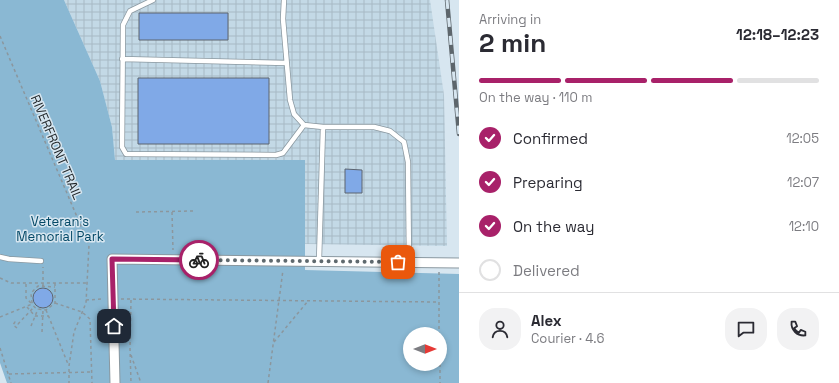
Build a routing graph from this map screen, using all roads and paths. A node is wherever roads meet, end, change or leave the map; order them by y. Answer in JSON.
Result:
{"nodes":[{"id":1,"x":153,"y":0,"type":"edge"},
{"id":2,"x":284,"y":0,"type":"edge"},
{"id":3,"x":0,"y":36,"type":"edge"},
{"id":4,"x":122,"y":59,"type":"junction"},
{"id":5,"x":287,"y":63,"type":"junction"},
{"id":6,"x":304,"y":125,"type":"junction"},
{"id":7,"x":323,"y":127,"type":"junction"},
{"id":8,"x":172,"y":211,"type":"junction"},
{"id":9,"x":194,"y":211,"type":"dead end"},
{"id":10,"x":136,"y":212,"type":"dead end"},
{"id":11,"x":0,"y":257,"type":"edge"},
{"id":12,"x":173,"y":260,"type":"junction"},
{"id":13,"x":42,"y":261,"type":"joint"},
{"id":14,"x":284,"y":261,"type":"junction"},
{"id":15,"x":319,"y":261,"type":"junction"},
{"id":16,"x":409,"y":262,"type":"junction"},
{"id":17,"x":439,"y":263,"type":"junction"},
{"id":18,"x":459,"y":263,"type":"edge"},
{"id":19,"x":0,"y":278,"type":"edge"},
{"id":20,"x":26,"y":283,"type":"junction"},
{"id":21,"x":43,"y":283,"type":"junction"},
{"id":22,"x":55,"y":283,"type":"junction"},
{"id":23,"x":87,"y":283,"type":"junction"},
{"id":24,"x":43,"y":286,"type":"junction"},
{"id":25,"x":55,"y":287,"type":"junction"},
{"id":26,"x":113,"y":299,"type":"junction"},
{"id":27,"x":86,"y":300,"type":"junction"},
{"id":28,"x":131,"y":300,"type":"junction"},
{"id":29,"x":279,"y":301,"type":"junction"},
{"id":30,"x":308,"y":301,"type":"junction"},
{"id":31,"x":55,"y":302,"type":"junction"},
{"id":32,"x":439,"y":302,"type":"junction"},
{"id":33,"x":32,"y":304,"type":"junction"},
{"id":34,"x":26,"y":306,"type":"junction"},
{"id":35,"x":34,"y":307,"type":"junction"},
{"id":36,"x":38,"y":309,"type":"junction"},
{"id":37,"x":43,"y":309,"type":"junction"},
{"id":38,"x":46,"y":310,"type":"junction"},
{"id":39,"x":30,"y":311,"type":"junction"},
{"id":40,"x":82,"y":312,"type":"junction"},
{"id":41,"x":35,"y":316,"type":"junction"},
{"id":42,"x":42,"y":316,"type":"junction"},
{"id":43,"x":49,"y":316,"type":"junction"},
{"id":44,"x":0,"y":317,"type":"edge"},
{"id":45,"x":31,"y":326,"type":"dead end"},
{"id":46,"x":440,"y":327,"type":"edge"},
{"id":47,"x":17,"y":328,"type":"dead end"},
{"id":48,"x":42,"y":332,"type":"dead end"},
{"id":49,"x":274,"y":342,"type":"junction"},
{"id":50,"x":0,"y":348,"type":"edge"},
{"id":51,"x":130,"y":353,"type":"junction"},
{"id":52,"x":69,"y":366,"type":"junction"},
{"id":53,"x":440,"y":371,"type":"edge"},
{"id":54,"x":91,"y":372,"type":"junction"},
{"id":55,"x":69,"y":373,"type":"junction"},
{"id":56,"x":9,"y":374,"type":"junction"},
{"id":57,"x":12,"y":383,"type":"edge"},
{"id":58,"x":69,"y":383,"type":"edge"},
{"id":59,"x":92,"y":383,"type":"edge"},
{"id":60,"x":115,"y":383,"type":"edge"},
{"id":61,"x":131,"y":383,"type":"edge"},
{"id":62,"x":141,"y":383,"type":"edge"},
{"id":63,"x":268,"y":383,"type":"edge"},
{"id":64,"x":440,"y":383,"type":"edge"}],
"edges":[{"from":1,"to":4,"type":"lane"},
{"from":2,"to":5,"type":"lane"},
{"from":3,"to":23,"type":"path","name":"RIVERFRONT TRAIL"},
{"from":4,"to":5,"type":"lane"},
{"from":4,"to":6,"type":"lane"},
{"from":5,"to":6,"type":"lane"},
{"from":6,"to":7,"type":"lane"},
{"from":7,"to":15,"type":"lane"},
{"from":7,"to":16,"type":"lane"},
{"from":8,"to":9,"type":"path"},
{"from":8,"to":10,"type":"path"},
{"from":8,"to":12,"type":"path"},
{"from":11,"to":13,"type":"lane"},
{"from":12,"to":14,"type":"street"},
{"from":12,"to":26,"type":"street"},
{"from":13,"to":21,"type":"path"},
{"from":14,"to":15,"type":"street"},
{"from":14,"to":29,"type":"path"},
{"from":15,"to":16,"type":"street"},
{"from":16,"to":17,"type":"street"},
{"from":17,"to":18,"type":"street"},
{"from":17,"to":32,"type":"path"},
{"from":19,"to":20,"type":"path"},
{"from":20,"to":21,"type":"path"},
{"from":20,"to":33,"type":"path"},
{"from":21,"to":22,"type":"path"},
{"from":21,"to":24,"type":"path"},
{"from":22,"to":23,"type":"path"},
{"from":22,"to":25,"type":"path"},
{"from":23,"to":27,"type":"path","name":"RIVERFRONT TRAIL"},
{"from":24,"to":25,"type":"path"},
{"from":24,"to":33,"type":"path"},
{"from":25,"to":31,"type":"path"},
{"from":26,"to":27,"type":"path"},
{"from":26,"to":28,"type":"path"},
{"from":26,"to":60,"type":"street"},
{"from":27,"to":40,"type":"path","name":"RIVERFRONT TRAIL"},
{"from":28,"to":29,"type":"path"},
{"from":28,"to":51,"type":"path"},
{"from":29,"to":30,"type":"path"},
{"from":29,"to":49,"type":"path"},
{"from":30,"to":32,"type":"path"},
{"from":30,"to":49,"type":"path"},
{"from":31,"to":38,"type":"path"},
{"from":31,"to":40,"type":"path"},
{"from":32,"to":46,"type":"path"},
{"from":33,"to":34,"type":"path"},
{"from":33,"to":35,"type":"path"},
{"from":34,"to":39,"type":"path"},
{"from":34,"to":44,"type":"path"},
{"from":35,"to":36,"type":"path"},
{"from":35,"to":39,"type":"path"},
{"from":36,"to":37,"type":"path"},
{"from":36,"to":41,"type":"path"},
{"from":37,"to":38,"type":"path"},
{"from":37,"to":42,"type":"path"},
{"from":38,"to":43,"type":"path"},
{"from":39,"to":41,"type":"path"},
{"from":39,"to":47,"type":"path"},
{"from":40,"to":52,"type":"path","name":"RIVERFRONT TRAIL"},
{"from":40,"to":54,"type":"path"},
{"from":41,"to":42,"type":"path"},
{"from":41,"to":45,"type":"path"},
{"from":42,"to":43,"type":"path"},
{"from":42,"to":48,"type":"path"},
{"from":43,"to":52,"type":"path"},
{"from":49,"to":63,"type":"path"},
{"from":50,"to":56,"type":"path"},
{"from":51,"to":61,"type":"path"},
{"from":51,"to":62,"type":"path"},
{"from":52,"to":55,"type":"path","name":"RIVERFRONT TRAIL"},
{"from":53,"to":64,"type":"path"},
{"from":54,"to":55,"type":"path"},
{"from":54,"to":59,"type":"path"},
{"from":55,"to":56,"type":"path"},
{"from":55,"to":58,"type":"path","name":"RIVERFRONT TRAIL"},
{"from":56,"to":57,"type":"path"}]}
